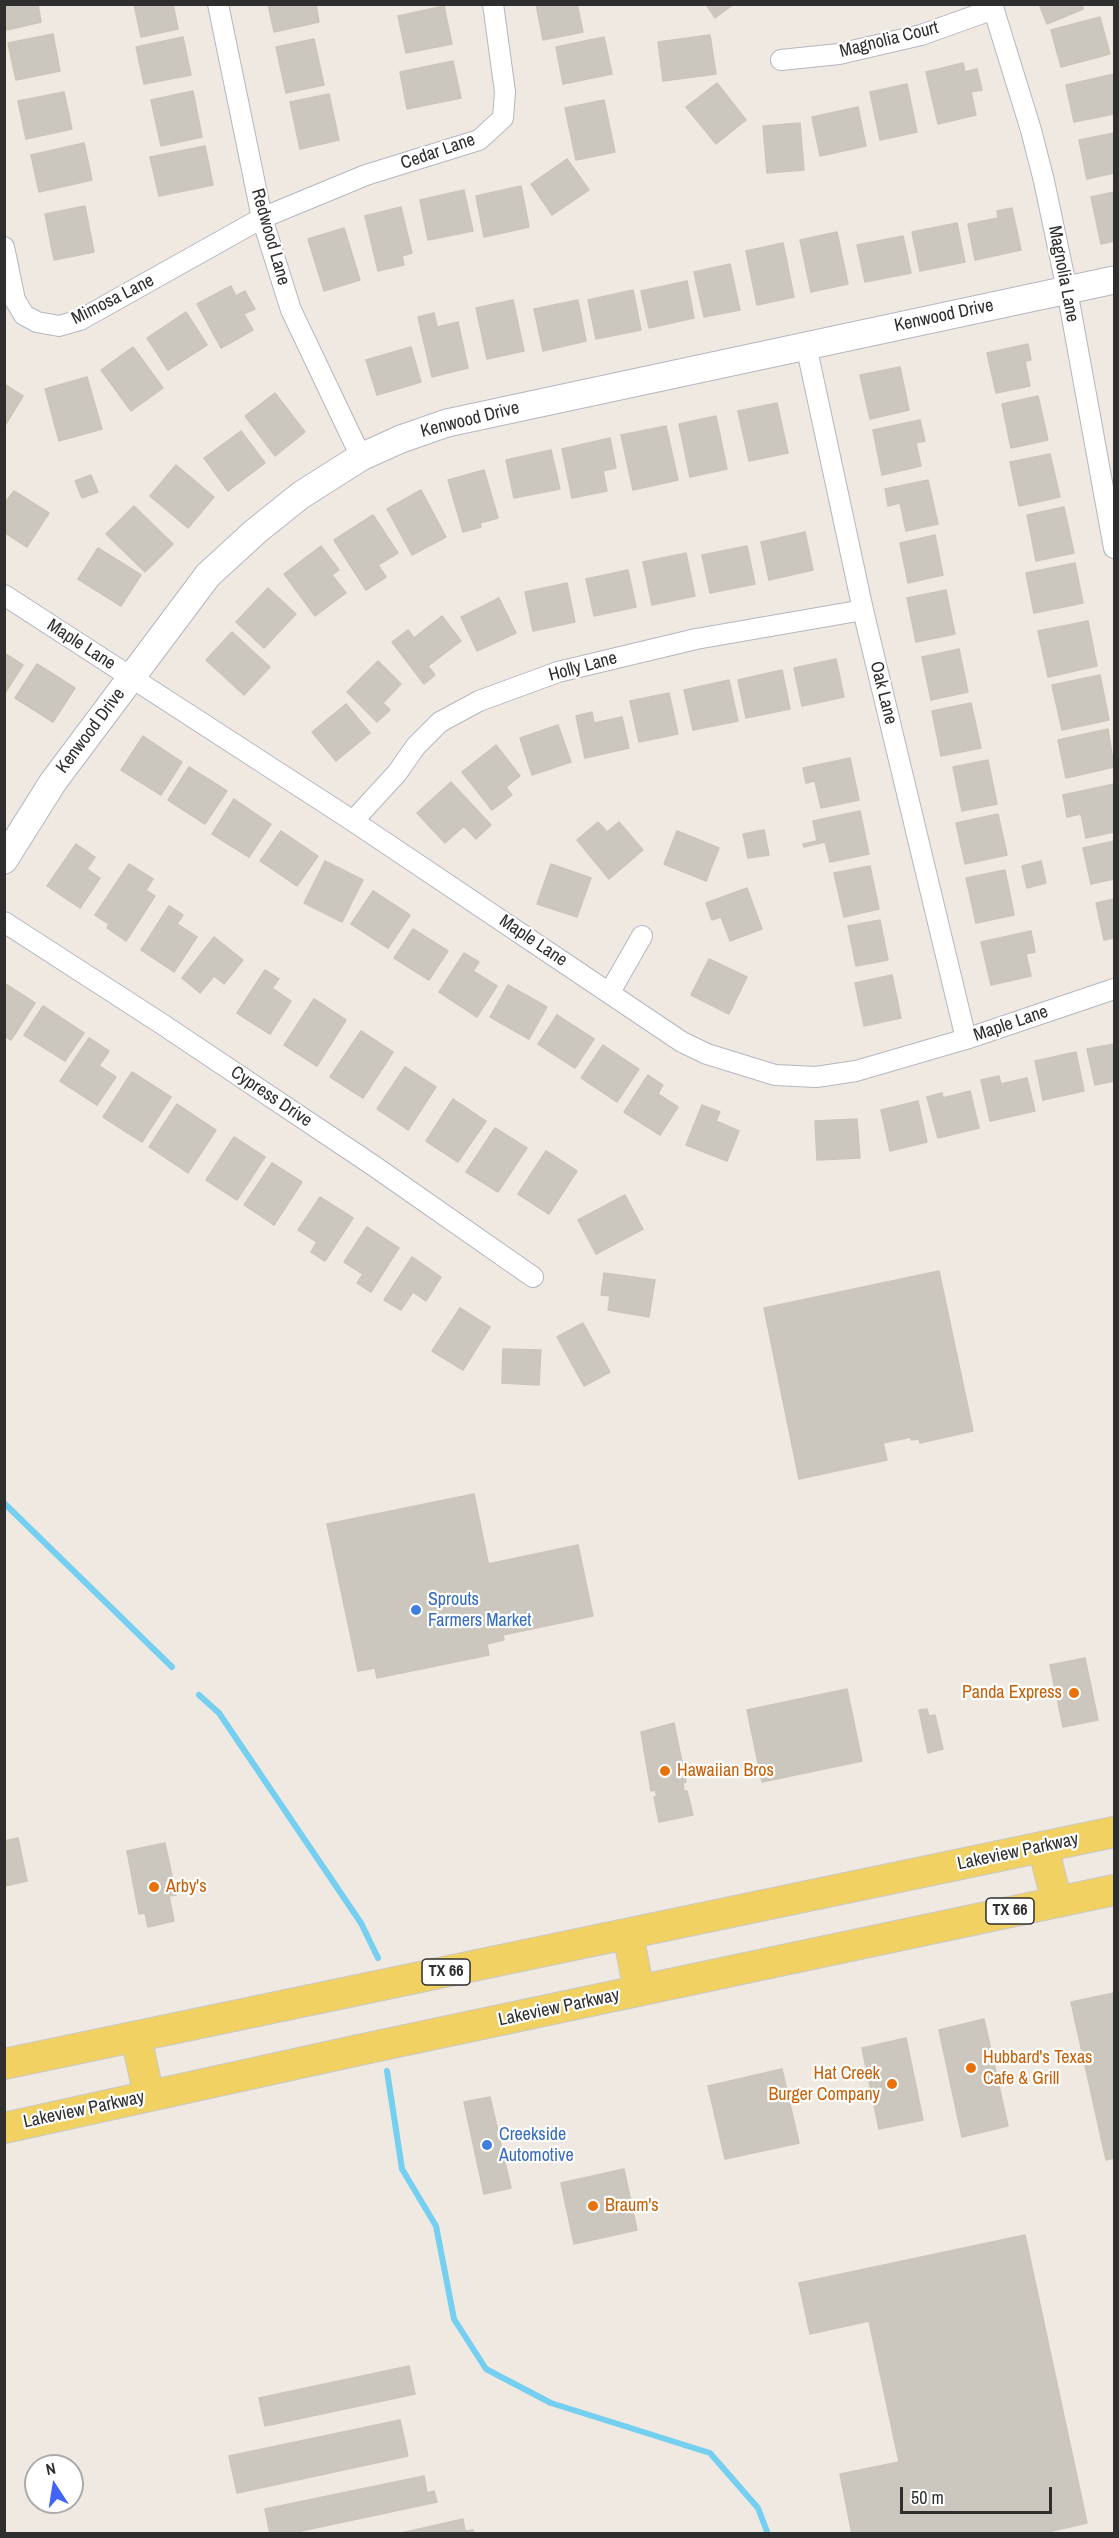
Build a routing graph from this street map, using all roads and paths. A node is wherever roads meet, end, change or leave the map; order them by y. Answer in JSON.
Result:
{"nodes":[{"id":1,"x":218,"y":4,"type":"edge"},
{"id":2,"x":493,"y":4,"type":"edge"},
{"id":3,"x":993,"y":7,"type":"edge"},
{"id":4,"x":782,"y":60,"type":"dead end"},
{"id":5,"x":262,"y":218,"type":"junction"},
{"id":6,"x":4,"y":247,"type":"edge"},
{"id":7,"x":1114,"y":280,"type":"edge"},
{"id":8,"x":1067,"y":290,"type":"junction"},
{"id":9,"x":806,"y":345,"type":"junction"},
{"id":10,"x":360,"y":457,"type":"junction"},
{"id":11,"x":1114,"y":548,"type":"edge"},
{"id":12,"x":4,"y":595,"type":"edge"},
{"id":13,"x":863,"y":610,"type":"junction"},
{"id":14,"x":132,"y":677,"type":"junction"},
{"id":15,"x":353,"y":821,"type":"junction"},
{"id":16,"x":4,"y":860,"type":"edge"},
{"id":17,"x":4,"y":922,"type":"edge"},
{"id":18,"x":642,"y":936,"type":"dead end"},
{"id":19,"x":1114,"y":989,"type":"edge"},
{"id":20,"x":610,"y":992,"type":"junction"},
{"id":21,"x":966,"y":1039,"type":"junction"},
{"id":22,"x":533,"y":1277,"type":"dead end"},
{"id":23,"x":1114,"y":1832,"type":"edge"},
{"id":24,"x":1043,"y":1847,"type":"junction"},
{"id":25,"x":1114,"y":1890,"type":"edge"},
{"id":26,"x":1057,"y":1902,"type":"junction"},
{"id":27,"x":628,"y":1934,"type":"junction"},
{"id":28,"x":639,"y":1991,"type":"junction"},
{"id":29,"x":136,"y":2037,"type":"junction"},
{"id":30,"x":4,"y":2064,"type":"edge"},
{"id":31,"x":149,"y":2096,"type":"junction"},
{"id":32,"x":4,"y":2128,"type":"edge"}],
"edges":[{"from":1,"to":5,"type":"street","name":"Redwood Lane"},
{"from":2,"to":5,"type":"street","name":"Cedar Lane"},
{"from":3,"to":4,"type":"street","name":"Magnolia Court"},
{"from":3,"to":8,"type":"street","name":"Magnolia Lane"},
{"from":5,"to":6,"type":"street","name":"Mimosa Lane"},
{"from":5,"to":10,"type":"street","name":"Redwood Lane"},
{"from":7,"to":8,"type":"street","name":"Kenwood Drive"},
{"from":8,"to":9,"type":"street","name":"Kenwood Drive"},
{"from":8,"to":11,"type":"street","name":"Magnolia Lane"},
{"from":9,"to":10,"type":"street","name":"Kenwood Drive"},
{"from":9,"to":13,"type":"street","name":"Oak Lane"},
{"from":10,"to":14,"type":"street","name":"Kenwood Drive"},
{"from":12,"to":14,"type":"street","name":"Maple Lane"},
{"from":13,"to":15,"type":"street","name":"Holly Lane"},
{"from":13,"to":21,"type":"street","name":"Oak Lane"},
{"from":14,"to":15,"type":"street","name":"Maple Lane"},
{"from":14,"to":16,"type":"street","name":"Kenwood Drive"},
{"from":15,"to":20,"type":"street","name":"Maple Lane"},
{"from":17,"to":22,"type":"street","name":"Cypress Drive"},
{"from":18,"to":20,"type":"street"},
{"from":19,"to":21,"type":"street","name":"Maple Lane"},
{"from":20,"to":21,"type":"street","name":"Maple Lane"},
{"from":23,"to":24,"type":"main road","name":"Lakeview Parkway","number":"TX 66"},
{"from":24,"to":26,"type":"main road"},
{"from":24,"to":27,"type":"main road","name":"Lakeview Parkway","number":"TX 66"},
{"from":25,"to":26,"type":"main road","name":"Lakeview Parkway","number":"TX 66"},
{"from":26,"to":28,"type":"main road","name":"Lakeview Parkway","number":"TX 66"},
{"from":27,"to":28,"type":"main road"},
{"from":27,"to":29,"type":"main road","name":"Lakeview Parkway","number":"TX 66"},
{"from":28,"to":31,"type":"main road","name":"Lakeview Parkway","number":"TX 66"},
{"from":29,"to":30,"type":"main road","name":"Lakeview Parkway","number":"TX 66"},
{"from":29,"to":31,"type":"main road"},
{"from":31,"to":32,"type":"main road","name":"Lakeview Parkway","number":"TX 66"}]}
